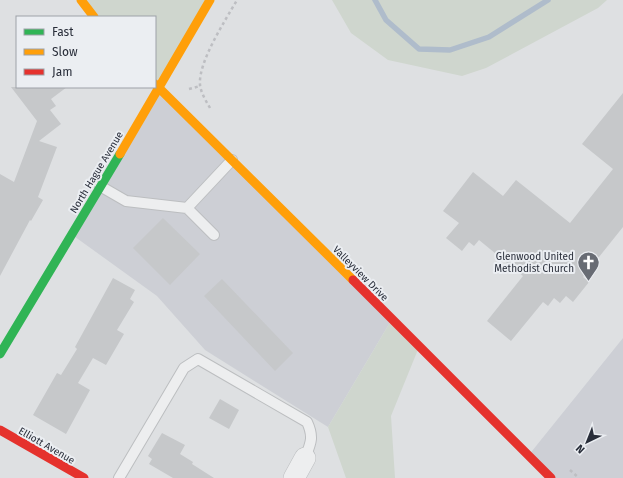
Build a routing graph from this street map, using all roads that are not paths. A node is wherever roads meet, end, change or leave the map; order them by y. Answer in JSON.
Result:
{"nodes":[{"id":1,"x":81,"y":0,"type":"edge"},
{"id":2,"x":210,"y":0,"type":"edge"},
{"id":3,"x":93,"y":16,"type":"edge"},
{"id":4,"x":157,"y":86,"type":"edge"},
{"id":5,"x":156,"y":88,"type":"edge"},
{"id":6,"x":232,"y":160,"type":"junction"},
{"id":7,"x":100,"y":186,"type":"junction"},
{"id":8,"x":187,"y":208,"type":"junction"},
{"id":9,"x":214,"y":235,"type":"dead end"},
{"id":10,"x":0,"y":354,"type":"edge"},
{"id":11,"x":0,"y":430,"type":"edge"},
{"id":12,"x":305,"y":458,"type":"joint"},
{"id":13,"x":84,"y":478,"type":"edge"},
{"id":14,"x":119,"y":478,"type":"edge"},
{"id":15,"x":294,"y":478,"type":"edge"},
{"id":16,"x":551,"y":478,"type":"edge"}],
"edges":[{"from":1,"to":3,"type":"street"},
{"from":2,"to":4,"type":"street","name":"North Hague Avenue"},
{"from":4,"to":6,"type":"street","name":"Valleyview Drive"},
{"from":5,"to":7,"type":"street","name":"North Hague Avenue"},
{"from":6,"to":8,"type":"lane"},
{"from":6,"to":16,"type":"street","name":"Valleyview Drive"},
{"from":7,"to":8,"type":"lane"},
{"from":7,"to":10,"type":"street","name":"North Hague Avenue"},
{"from":8,"to":9,"type":"lane"},
{"from":11,"to":13,"type":"street","name":"Elliott Avenue"},
{"from":12,"to":14,"type":"lane"},
{"from":12,"to":15,"type":"street"}]}
